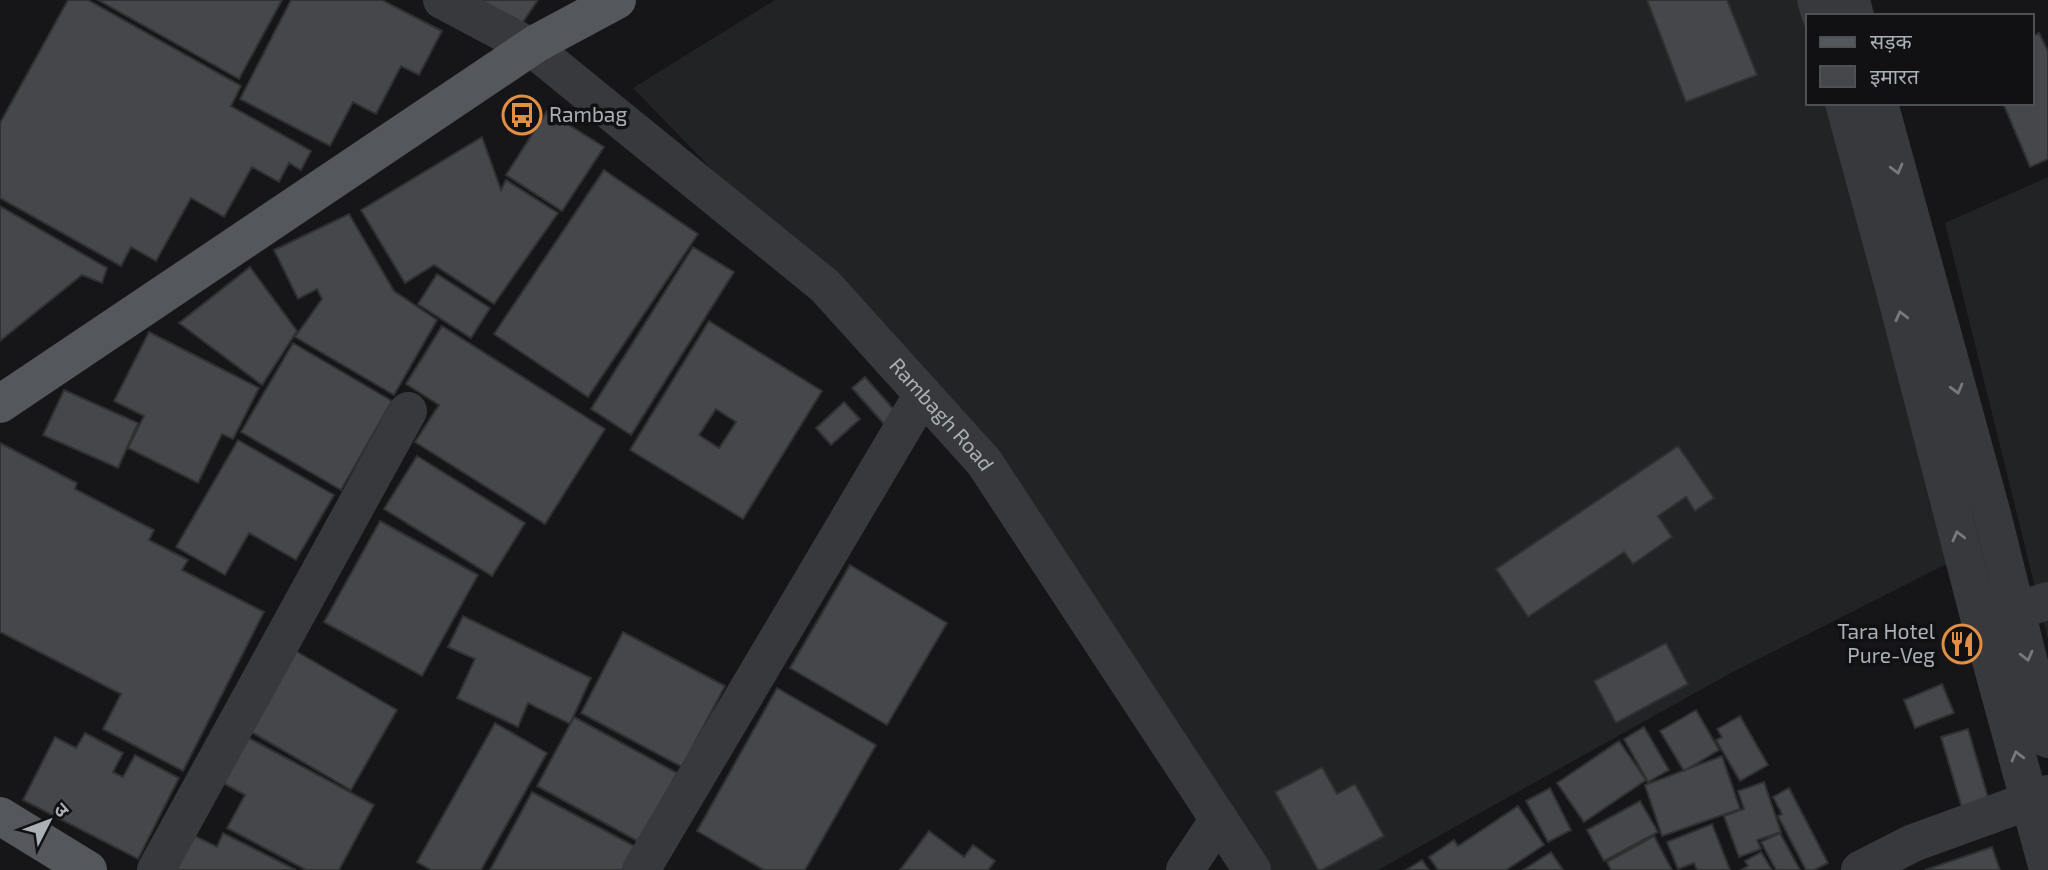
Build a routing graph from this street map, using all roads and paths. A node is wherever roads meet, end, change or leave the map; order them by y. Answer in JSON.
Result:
{"nodes":[{"id":1,"x":442,"y":0,"type":"edge"},
{"id":2,"x":617,"y":0,"type":"edge"},
{"id":3,"x":531,"y":47,"type":"junction"},
{"id":4,"x":1845,"y":105,"type":"edge"},
{"id":5,"x":1880,"y":105,"type":"edge"},
{"id":6,"x":923,"y":394,"type":"junction"},
{"id":7,"x":0,"y":404,"type":"edge"},
{"id":8,"x":408,"y":411,"type":"dead end"},
{"id":9,"x":2031,"y":606,"type":"edge"},
{"id":10,"x":2048,"y":739,"type":"edge"},
{"id":11,"x":2039,"y":798,"type":"edge"},
{"id":12,"x":0,"y":816,"type":"edge"},
{"id":13,"x":1219,"y":819,"type":"junction"},
{"id":14,"x":2048,"y":869,"type":"edge"},
{"id":15,"x":88,"y":870,"type":"edge"},
{"id":16,"x":156,"y":870,"type":"edge"},
{"id":17,"x":641,"y":870,"type":"edge"},
{"id":18,"x":1185,"y":870,"type":"edge"},
{"id":19,"x":1252,"y":870,"type":"edge"},
{"id":20,"x":1860,"y":870,"type":"edge"}],
"edges":[{"from":1,"to":3,"type":"street","name":"Rambagh Road"},
{"from":2,"to":3,"type":"main road"},
{"from":3,"to":6,"type":"street","name":"Rambagh Road"},
{"from":3,"to":7,"type":"main road"},
{"from":11,"to":4,"type":"street","one_way":true},
{"from":5,"to":9,"type":"street","one_way":true},
{"from":6,"to":13,"type":"street","name":"Rambagh Road"},
{"from":6,"to":17,"type":"street"},
{"from":8,"to":16,"type":"street"},
{"from":9,"to":10,"type":"street","one_way":true},
{"from":11,"to":14,"type":"street"},
{"from":11,"to":20,"type":"street"},
{"from":12,"to":15,"type":"main road"},
{"from":13,"to":18,"type":"street"},
{"from":13,"to":19,"type":"street","name":"Rambagh Road"}]}
